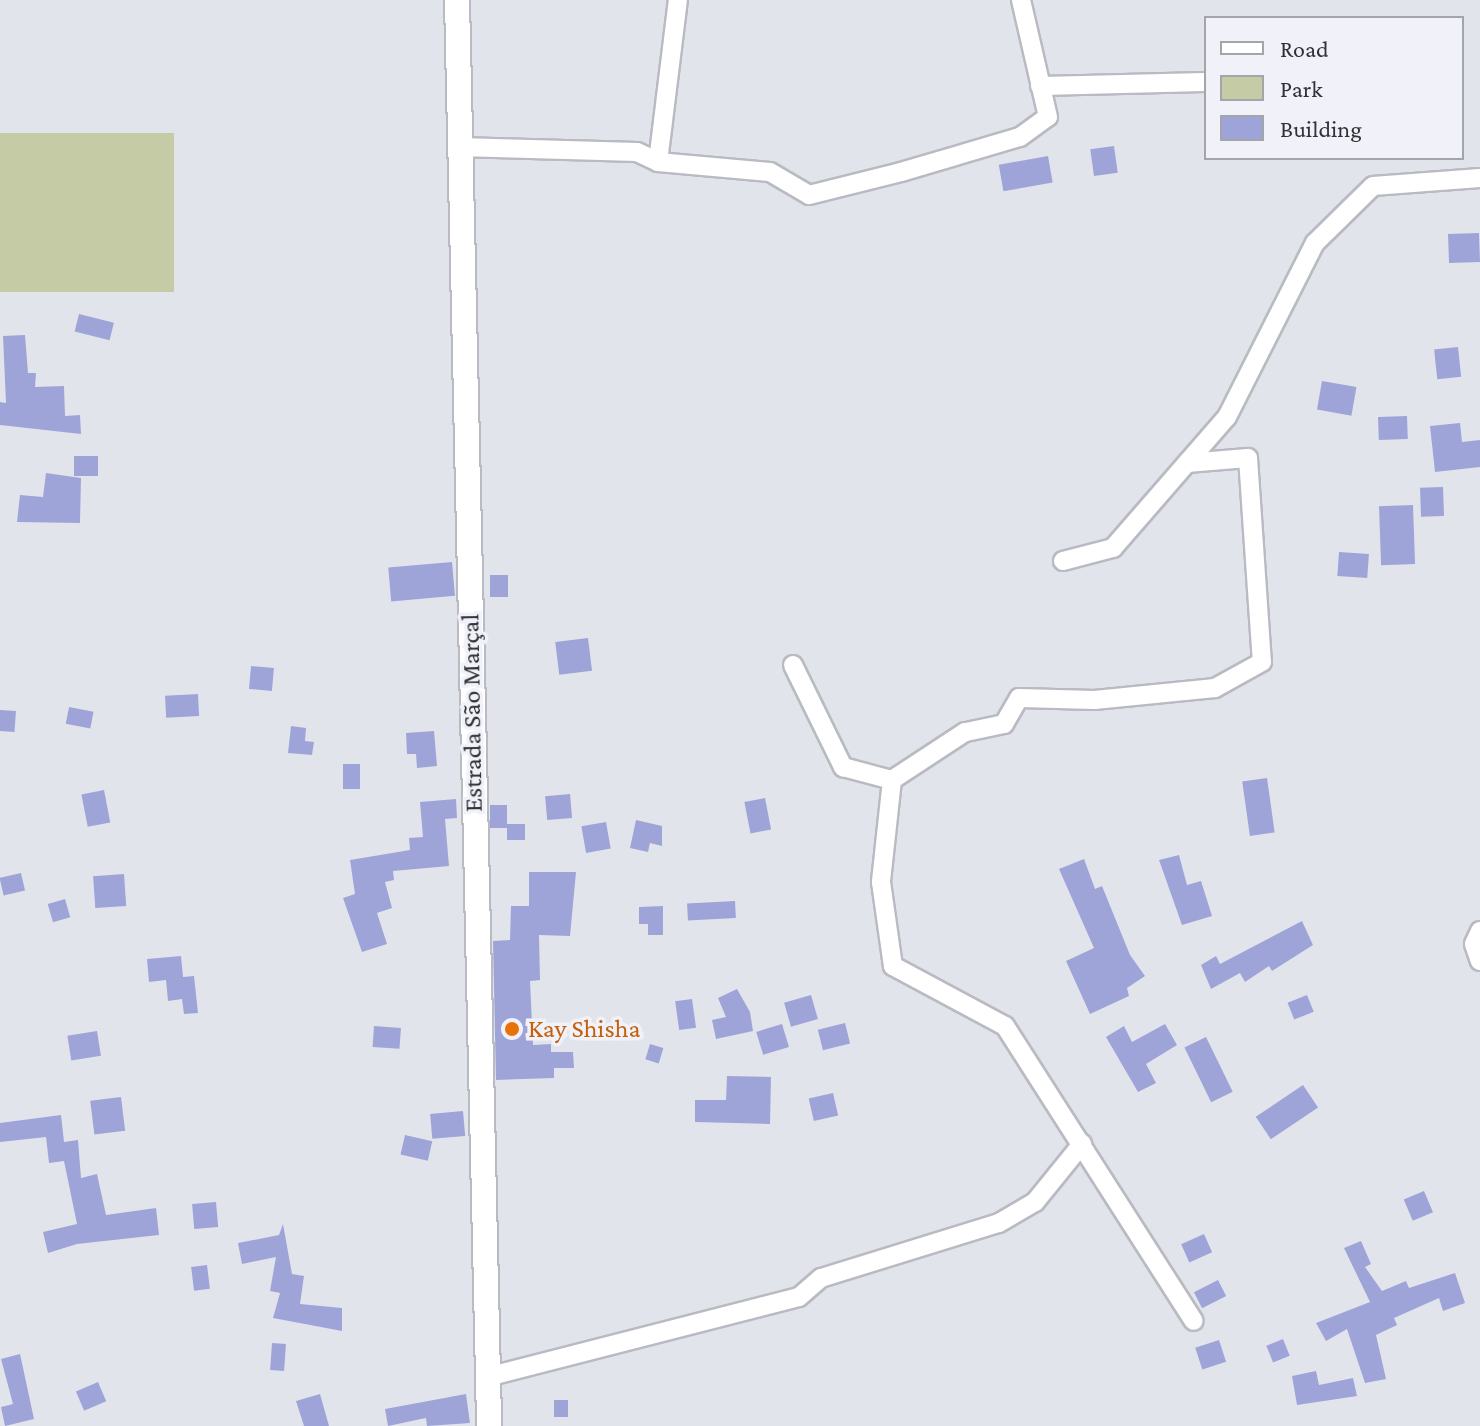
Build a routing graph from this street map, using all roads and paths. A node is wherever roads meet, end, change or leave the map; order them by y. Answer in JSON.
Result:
{"nodes":[{"id":1,"x":457,"y":0,"type":"edge"},
{"id":2,"x":678,"y":0,"type":"edge"},
{"id":3,"x":1021,"y":0,"type":"edge"},
{"id":4,"x":1204,"y":82,"type":"edge"},
{"id":5,"x":1040,"y":86,"type":"junction"},
{"id":6,"x":459,"y":147,"type":"junction"},
{"id":7,"x":658,"y":162,"type":"junction"},
{"id":8,"x":1480,"y":178,"type":"edge"},
{"id":9,"x":1187,"y":463,"type":"junction"},
{"id":10,"x":1063,"y":561,"type":"dead end"},
{"id":11,"x":793,"y":665,"type":"dead end"},
{"id":12,"x":892,"y":780,"type":"junction"},
{"id":13,"x":1480,"y":931,"type":"edge"},
{"id":14,"x":1480,"y":961,"type":"edge"},
{"id":15,"x":1082,"y":1144,"type":"junction"},
{"id":16,"x":1194,"y":1321,"type":"dead end"},
{"id":17,"x":487,"y":1377,"type":"junction"},
{"id":18,"x":489,"y":1426,"type":"edge"}],
"edges":[{"from":1,"to":6,"type":"street","name":"Estrada São Marçal"},
{"from":2,"to":7,"type":"street"},
{"from":3,"to":5,"type":"street"},
{"from":4,"to":5,"type":"street"},
{"from":5,"to":7,"type":"street"},
{"from":6,"to":7,"type":"street"},
{"from":6,"to":17,"type":"street","name":"Estrada São Marçal"},
{"from":8,"to":9,"type":"street"},
{"from":9,"to":10,"type":"street"},
{"from":9,"to":12,"type":"street"},
{"from":11,"to":12,"type":"street"},
{"from":12,"to":15,"type":"street"},
{"from":13,"to":14,"type":"street"},
{"from":15,"to":16,"type":"street"},
{"from":15,"to":17,"type":"street"},
{"from":17,"to":18,"type":"street","name":"Estrada São Marçal"}]}
